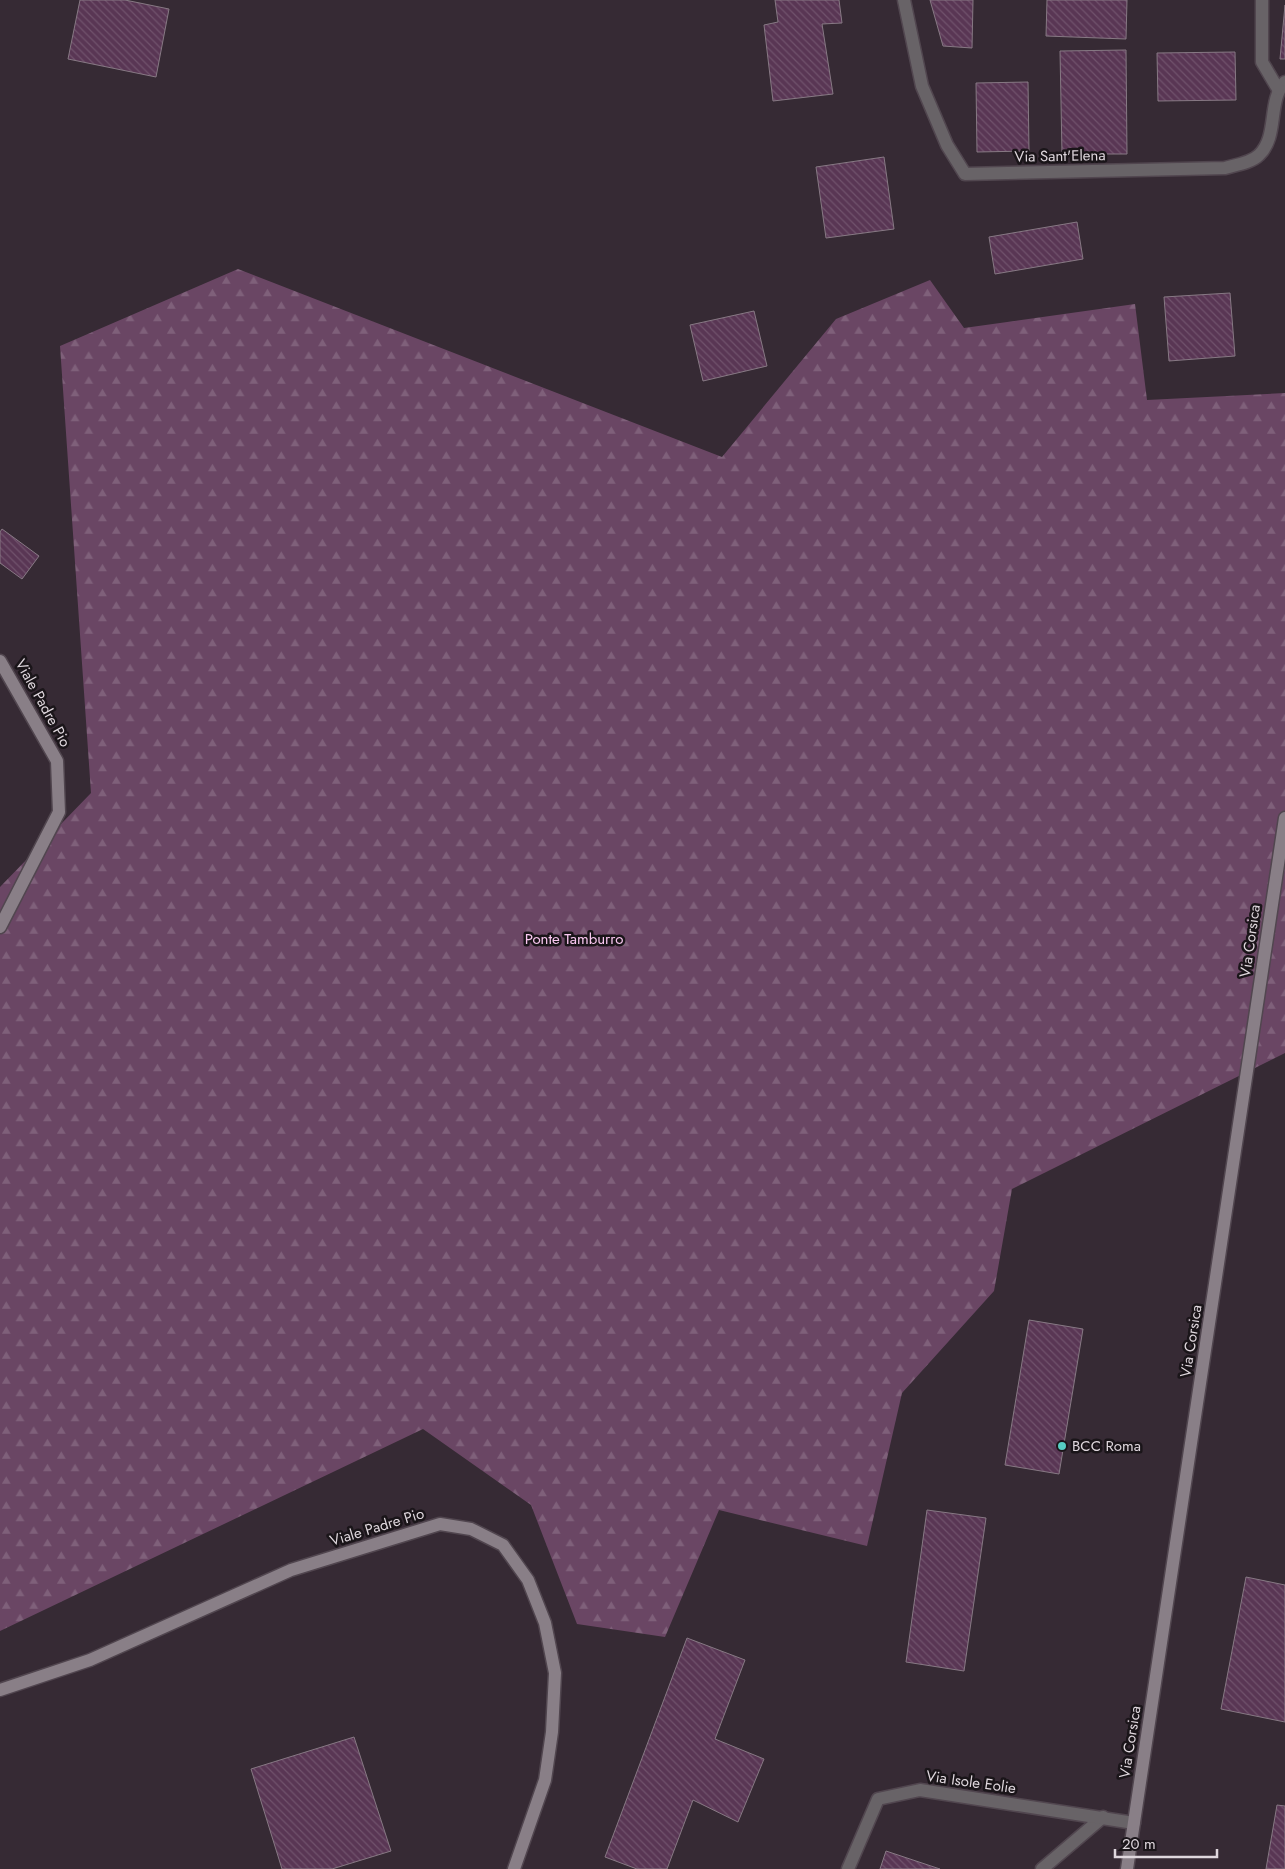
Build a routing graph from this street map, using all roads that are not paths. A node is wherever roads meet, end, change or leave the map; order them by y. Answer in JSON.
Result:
{"nodes":[{"id":1,"x":904,"y":0,"type":"edge"},
{"id":2,"x":1262,"y":0,"type":"edge"},
{"id":3,"x":1281,"y":85,"type":"edge"},
{"id":4,"x":0,"y":661,"type":"edge"},
{"id":5,"x":1285,"y":818,"type":"edge"},
{"id":6,"x":0,"y":927,"type":"edge"},
{"id":7,"x":0,"y":1690,"type":"edge"},
{"id":8,"x":1103,"y":1817,"type":"junction"},
{"id":9,"x":1134,"y":1824,"type":"junction"},
{"id":10,"x":514,"y":1869,"type":"edge"},
{"id":11,"x":848,"y":1869,"type":"edge"},
{"id":12,"x":1042,"y":1869,"type":"edge"},
{"id":13,"x":1127,"y":1869,"type":"edge"}],
"edges":[{"from":1,"to":3,"type":"street","name":"Via Sant'Elena"},
{"from":2,"to":3,"type":"street"},
{"from":4,"to":6,"type":"street","name":"Viale Padre Pio"},
{"from":5,"to":9,"type":"street","name":"Via Corsica"},
{"from":7,"to":10,"type":"street","name":"Viale Padre Pio"},
{"from":8,"to":9,"type":"street","name":"Via Isole Eolie"},
{"from":8,"to":11,"type":"street","name":"Via Isole Eolie"},
{"from":8,"to":12,"type":"street"},
{"from":9,"to":13,"type":"street","name":"Via Corsica"}]}
